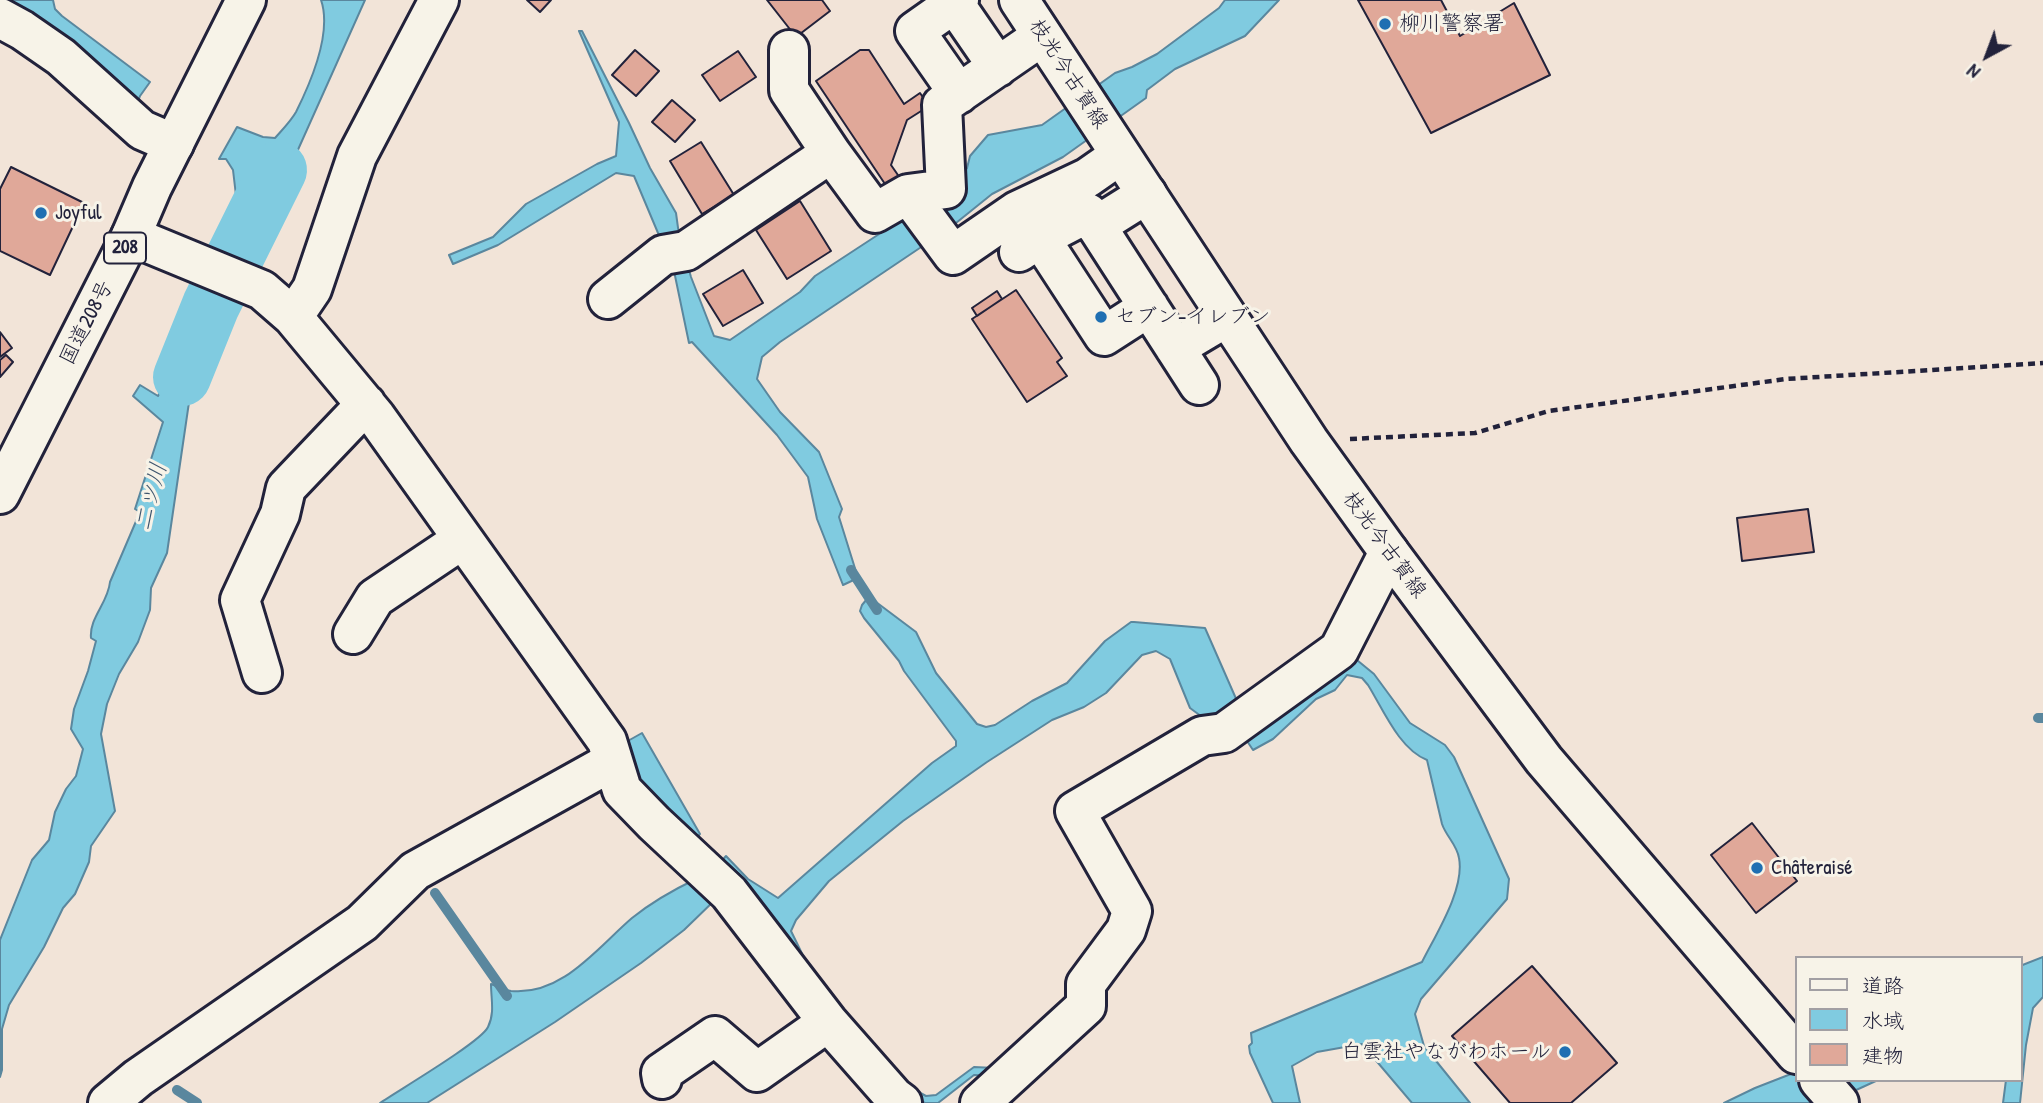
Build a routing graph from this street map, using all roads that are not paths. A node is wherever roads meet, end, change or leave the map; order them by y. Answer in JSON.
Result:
{"nodes":[{"id":1,"x":246,"y":0,"type":"edge"},
{"id":2,"x":439,"y":0,"type":"edge"},
{"id":3,"x":1019,"y":0,"type":"edge"},
{"id":4,"x":957,"y":2,"type":"edge"},
{"id":5,"x":0,"y":18,"type":"edge"},
{"id":6,"x":1042,"y":36,"type":"junction"},
{"id":7,"x":789,"y":50,"type":"dead end"},
{"id":8,"x":998,"y":67,"type":"junction"},
{"id":9,"x":959,"y":94,"type":"junction"},
{"id":10,"x":174,"y":144,"type":"junction"},
{"id":11,"x":1114,"y":144,"type":"junction"},
{"id":12,"x":831,"y":153,"type":"junction"},
{"id":13,"x":1147,"y":194,"type":"junction"},
{"id":14,"x":912,"y":200,"type":"junction"},
{"id":15,"x":1096,"y":226,"type":"junction"},
{"id":16,"x":131,"y":236,"type":"junction"},
{"id":17,"x":608,"y":299,"type":"dead end"},
{"id":18,"x":1149,"y":307,"type":"junction"},
{"id":19,"x":293,"y":317,"type":"junction"},
{"id":20,"x":1227,"y":317,"type":"junction"},
{"id":21,"x":1175,"y":348,"type":"junction"},
{"id":22,"x":1199,"y":385,"type":"dead end"},
{"id":23,"x":366,"y":404,"type":"junction"},
{"id":24,"x":0,"y":494,"type":"edge"},
{"id":25,"x":463,"y":538,"type":"junction"},
{"id":26,"x":1389,"y":552,"type":"junction"},
{"id":27,"x":353,"y":634,"type":"dead end"},
{"id":28,"x":262,"y":673,"type":"dead end"},
{"id":29,"x":613,"y":761,"type":"junction"},
{"id":30,"x":828,"y":1022,"type":"junction"},
{"id":31,"x":1794,"y":1052,"type":"edge"},
{"id":32,"x":662,"y":1079,"type":"dead end"},
{"id":33,"x":1821,"y":1082,"type":"edge"},
{"id":34,"x":108,"y":1103,"type":"edge"},
{"id":35,"x":902,"y":1103,"type":"edge"},
{"id":36,"x":981,"y":1103,"type":"edge"},
{"id":37,"x":1839,"y":1103,"type":"edge"}],
"edges":[{"from":1,"to":10,"type":"main road","name":"国道208号","number":"208"},
{"from":2,"to":19,"type":"main road"},
{"from":3,"to":6,"type":"main road","name":"枝光今古賀線"},
{"from":4,"to":8,"type":"main road"},
{"from":4,"to":9,"type":"main road"},
{"from":5,"to":10,"type":"main road"},
{"from":6,"to":8,"type":"main road"},
{"from":6,"to":11,"type":"main road","name":"枝光今古賀線"},
{"from":7,"to":12,"type":"main road"},
{"from":8,"to":9,"type":"main road"},
{"from":9,"to":14,"type":"main road"},
{"from":10,"to":16,"type":"main road","name":"国道208号","number":"208"},
{"from":11,"to":13,"type":"main road","name":"枝光今古賀線"},
{"from":11,"to":14,"type":"main road"},
{"from":12,"to":14,"type":"main road"},
{"from":12,"to":17,"type":"main road"},
{"from":13,"to":15,"type":"main road"},
{"from":13,"to":20,"type":"main road","name":"枝光今古賀線"},
{"from":15,"to":18,"type":"main road"},
{"from":15,"to":18,"type":"main road"},
{"from":16,"to":19,"type":"main road"},
{"from":16,"to":24,"type":"main road","name":"国道208号","number":"208"},
{"from":18,"to":21,"type":"main road"},
{"from":19,"to":23,"type":"main road"},
{"from":20,"to":21,"type":"main road"},
{"from":20,"to":26,"type":"main road","name":"枝光今古賀線"},
{"from":21,"to":22,"type":"main road"},
{"from":23,"to":25,"type":"main road"},
{"from":23,"to":28,"type":"main road"},
{"from":25,"to":27,"type":"main road"},
{"from":25,"to":29,"type":"main road"},
{"from":26,"to":31,"type":"main road","name":"枝光今古賀線"},
{"from":26,"to":36,"type":"main road"},
{"from":29,"to":30,"type":"main road"},
{"from":29,"to":34,"type":"main road"},
{"from":30,"to":32,"type":"main road"},
{"from":30,"to":35,"type":"main road"},
{"from":33,"to":37,"type":"main road"}]}
